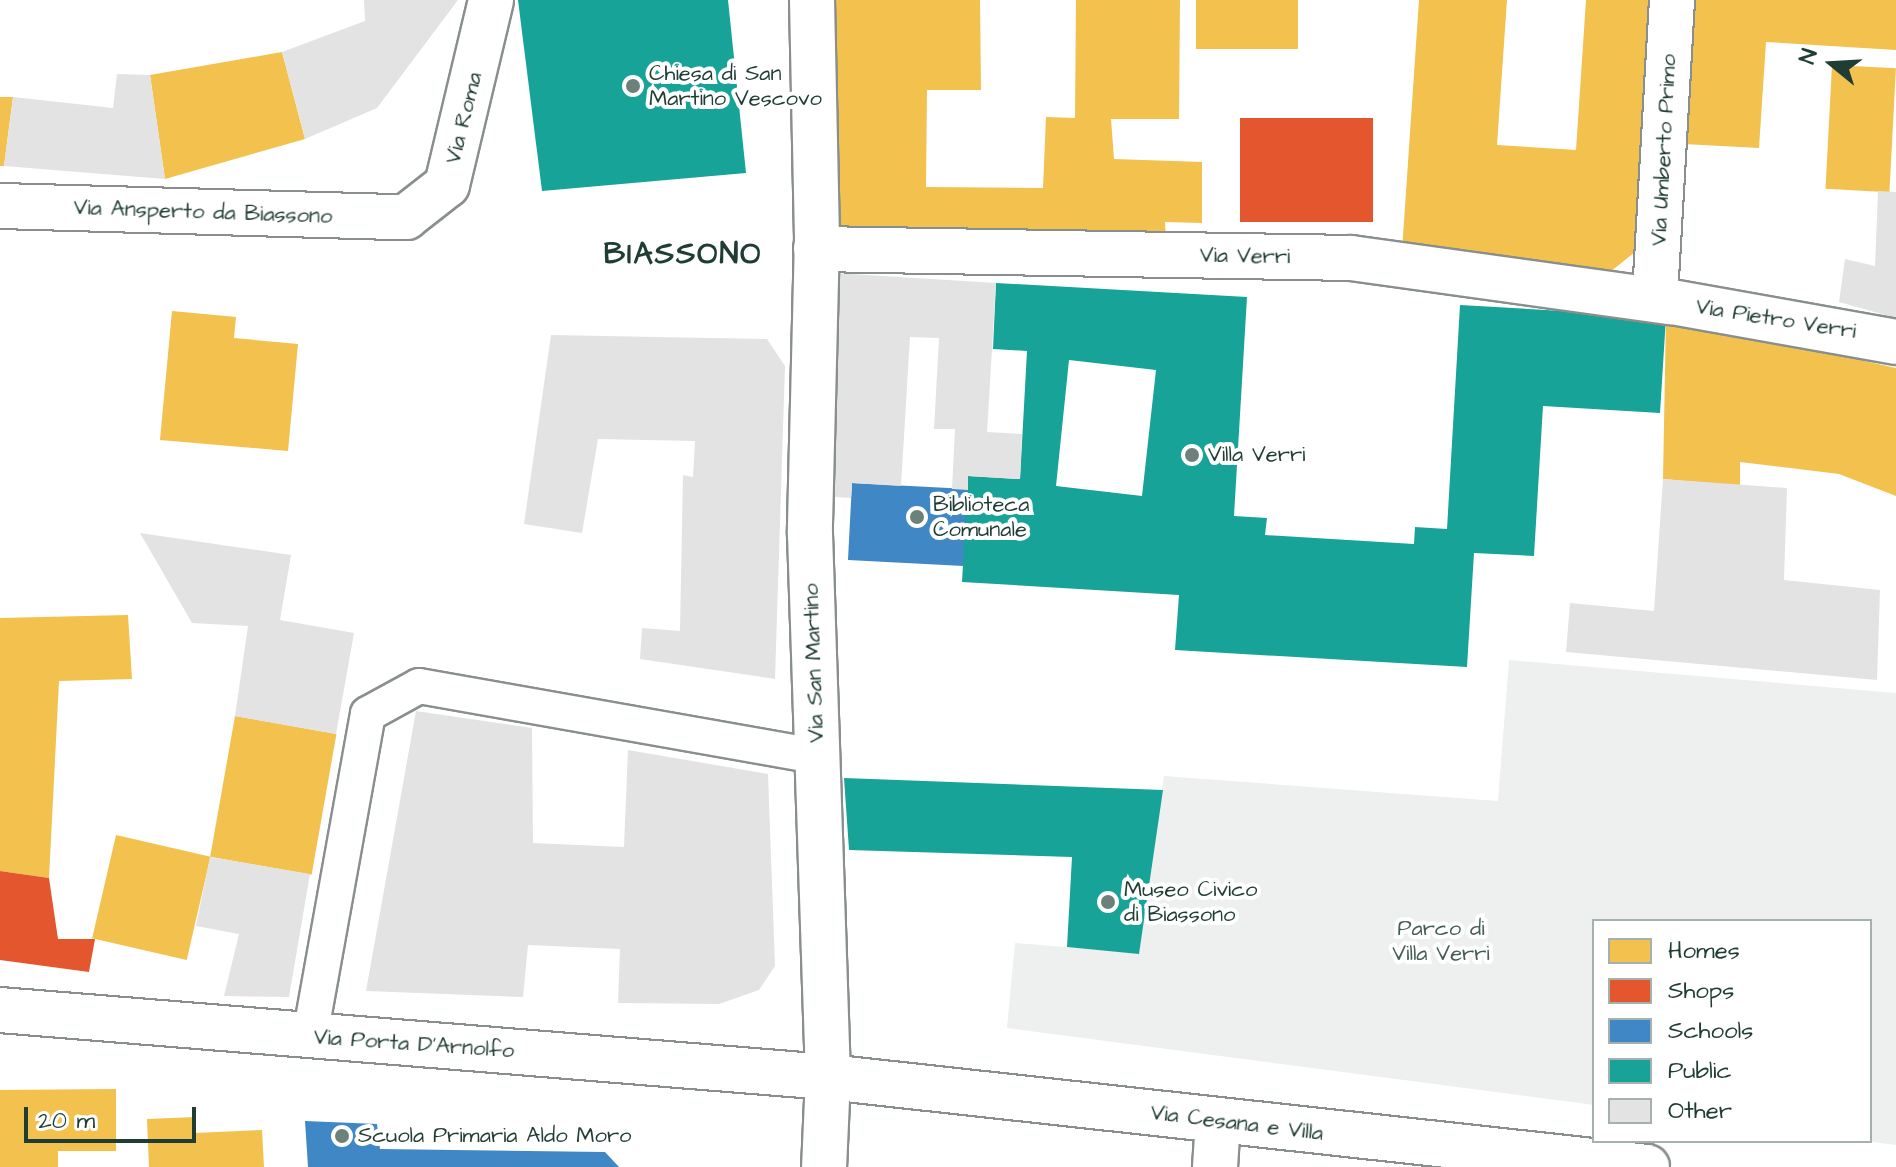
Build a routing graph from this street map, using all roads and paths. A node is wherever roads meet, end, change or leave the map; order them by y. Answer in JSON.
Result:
{"nodes":[{"id":1,"x":491,"y":0,"type":"edge"},
{"id":2,"x":812,"y":0,"type":"edge"},
{"id":3,"x":1672,"y":0,"type":"edge"},
{"id":4,"x":0,"y":206,"type":"edge"},
{"id":5,"x":406,"y":217,"type":"joint"},
{"id":6,"x":816,"y":249,"type":"junction"},
{"id":7,"x":1663,"y":300,"type":"junction"},
{"id":8,"x":1896,"y":342,"type":"edge"},
{"id":9,"x":817,"y":756,"type":"junction"},
{"id":10,"x":0,"y":1010,"type":"edge"},
{"id":11,"x":310,"y":1036,"type":"junction"},
{"id":12,"x":828,"y":1077,"type":"junction"},
{"id":13,"x":1218,"y":1120,"type":"junction"},
{"id":14,"x":1387,"y":1154,"type":"edge"},
{"id":15,"x":824,"y":1167,"type":"edge"},
{"id":16,"x":1215,"y":1167,"type":"edge"},
{"id":17,"x":1647,"y":1167,"type":"edge"}],
"edges":[{"from":1,"to":5,"type":"street","name":"Via Roma"},
{"from":2,"to":6,"type":"street","name":"Via San Martino"},
{"from":3,"to":7,"type":"street","name":"Via Umberto Primo"},
{"from":4,"to":5,"type":"street","name":"Via Ansperto da Biassono"},
{"from":6,"to":7,"type":"street","name":"Via Verri"},
{"from":6,"to":9,"type":"street","name":"Via San Martino"},
{"from":7,"to":8,"type":"street","name":"Via Pietro Verri"},
{"from":9,"to":11,"type":"lane"},
{"from":9,"to":12,"type":"street","name":"Via San Martino"},
{"from":10,"to":11,"type":"street","name":"Via Porta D'Arnolfo"},
{"from":11,"to":12,"type":"street","name":"Via Porta D'Arnolfo"},
{"from":12,"to":13,"type":"street","name":"Via Cesana e Villa"},
{"from":12,"to":15,"type":"street","name":"Via San Martino"},
{"from":13,"to":14,"type":"street","name":"Via Cesana e Villa"},
{"from":13,"to":16,"type":"street"},
{"from":14,"to":17,"type":"street","name":"Via Cesana e Villa"}]}
